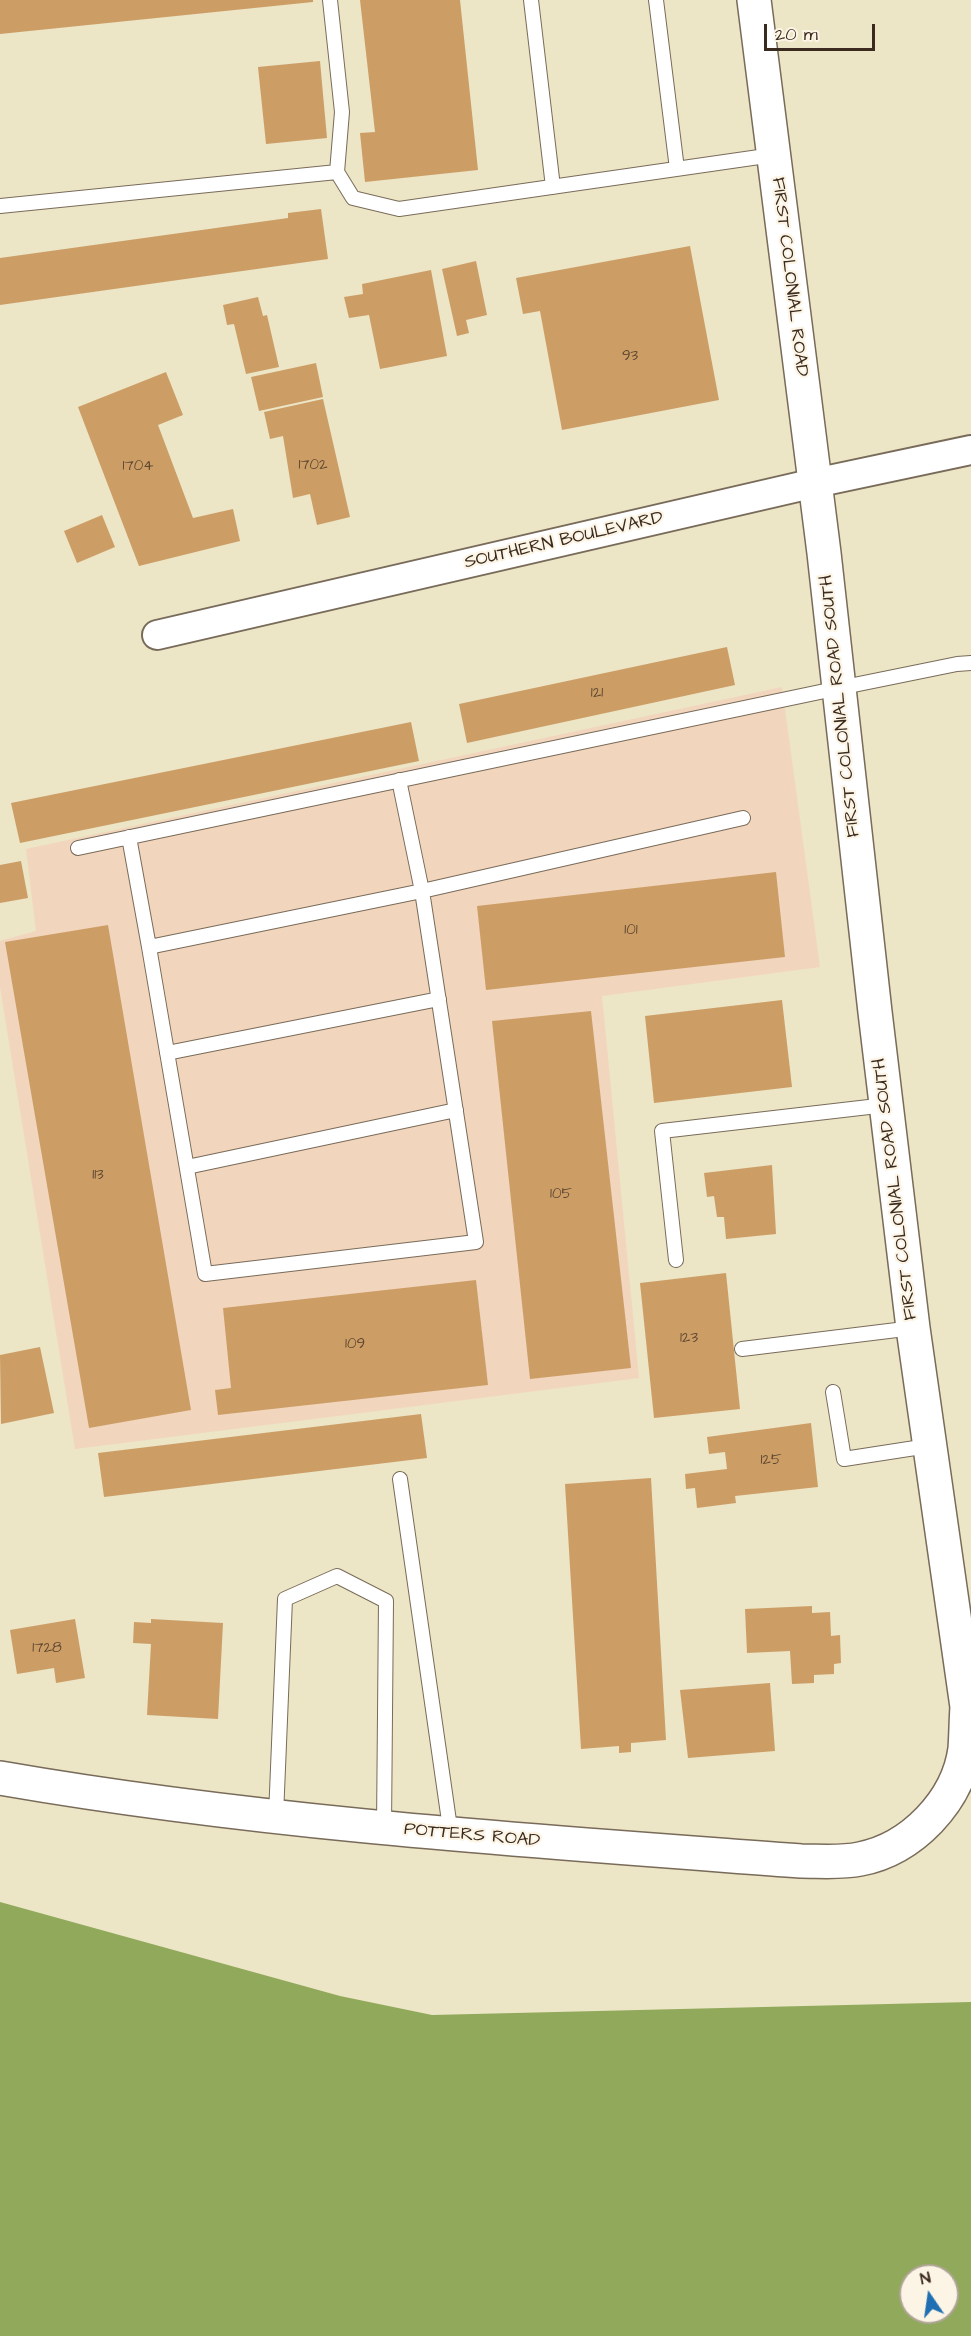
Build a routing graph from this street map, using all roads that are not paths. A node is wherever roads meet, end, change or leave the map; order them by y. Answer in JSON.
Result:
{"nodes":[{"id":1,"x":330,"y":0,"type":"edge"},
{"id":2,"x":531,"y":0,"type":"edge"},
{"id":3,"x":656,"y":0,"type":"edge"},
{"id":4,"x":754,"y":0,"type":"edge"},
{"id":5,"x":773,"y":155,"type":"junction"},
{"id":6,"x":677,"y":169,"type":"junction"},
{"id":7,"x":337,"y":172,"type":"junction"},
{"id":8,"x":553,"y":187,"type":"junction"},
{"id":9,"x":0,"y":206,"type":"edge"},
{"id":10,"x":971,"y":450,"type":"edge"},
{"id":11,"x":815,"y":483,"type":"junction"},
{"id":12,"x":824,"y":553,"type":"joint"},
{"id":13,"x":157,"y":636,"type":"dead end"},
{"id":14,"x":971,"y":663,"type":"edge"},
{"id":15,"x":839,"y":688,"type":"junction"},
{"id":16,"x":399,"y":780,"type":"junction"},
{"id":17,"x":743,"y":819,"type":"dead end"},
{"id":18,"x":129,"y":837,"type":"junction"},
{"id":19,"x":78,"y":848,"type":"dead end"},
{"id":20,"x":422,"y":891,"type":"junction"},
{"id":21,"x":149,"y":947,"type":"junction"},
{"id":22,"x":439,"y":999,"type":"junction"},
{"id":23,"x":167,"y":1053,"type":"junction"},
{"id":24,"x":886,"y":1105,"type":"junction"},
{"id":25,"x":456,"y":1110,"type":"junction"},
{"id":26,"x":187,"y":1167,"type":"junction"},
{"id":27,"x":676,"y":1260,"type":"dead end"},
{"id":28,"x":913,"y":1328,"type":"junction"},
{"id":29,"x":742,"y":1349,"type":"dead end"},
{"id":30,"x":833,"y":1392,"type":"dead end"},
{"id":31,"x":928,"y":1446,"type":"junction"},
{"id":32,"x":400,"y":1479,"type":"dead end"},
{"id":33,"x":0,"y":1778,"type":"edge"},
{"id":34,"x":276,"y":1816,"type":"junction"},
{"id":35,"x":933,"y":1816,"type":"joint"},
{"id":36,"x":384,"y":1828,"type":"junction"},
{"id":37,"x":451,"y":1835,"type":"junction"}],
"edges":[{"from":1,"to":7,"type":"lane"},
{"from":2,"to":8,"type":"lane"},
{"from":3,"to":6,"type":"lane"},
{"from":4,"to":5,"type":"street","name":"FIRST COLONIAL ROAD"},
{"from":5,"to":6,"type":"lane"},
{"from":5,"to":11,"type":"street","name":"FIRST COLONIAL ROAD"},
{"from":6,"to":8,"type":"lane"},
{"from":7,"to":8,"type":"lane"},
{"from":7,"to":9,"type":"lane"},
{"from":10,"to":11,"type":"street","name":"SOUTHERN BOULEVARD"},
{"from":11,"to":12,"type":"street","name":"FIRST COLONIAL ROAD"},
{"from":11,"to":13,"type":"street","name":"SOUTHERN BOULEVARD"},
{"from":12,"to":15,"type":"street","name":"FIRST COLONIAL ROAD SOUTH"},
{"from":14,"to":15,"type":"lane"},
{"from":15,"to":16,"type":"lane"},
{"from":15,"to":24,"type":"street","name":"FIRST COLONIAL ROAD SOUTH"},
{"from":16,"to":18,"type":"lane"},
{"from":16,"to":20,"type":"lane"},
{"from":17,"to":20,"type":"lane"},
{"from":18,"to":19,"type":"lane"},
{"from":18,"to":21,"type":"lane"},
{"from":20,"to":21,"type":"lane"},
{"from":20,"to":22,"type":"lane"},
{"from":21,"to":23,"type":"lane"},
{"from":22,"to":23,"type":"lane"},
{"from":22,"to":25,"type":"lane"},
{"from":23,"to":26,"type":"lane"},
{"from":24,"to":27,"type":"lane"},
{"from":24,"to":28,"type":"street","name":"FIRST COLONIAL ROAD SOUTH"},
{"from":25,"to":26,"type":"lane"},
{"from":25,"to":26,"type":"lane"},
{"from":28,"to":29,"type":"lane"},
{"from":28,"to":31,"type":"street","name":"FIRST COLONIAL ROAD SOUTH"},
{"from":30,"to":31,"type":"lane"},
{"from":31,"to":35,"type":"street","name":"FIRST COLONIAL ROAD SOUTH"},
{"from":32,"to":37,"type":"lane"},
{"from":33,"to":34,"type":"street","name":"POTTERS ROAD"},
{"from":34,"to":36,"type":"street","name":"POTTERS ROAD"},
{"from":34,"to":36,"type":"lane"},
{"from":35,"to":37,"type":"street","name":"POTTERS ROAD"},
{"from":36,"to":37,"type":"street","name":"POTTERS ROAD"}]}
